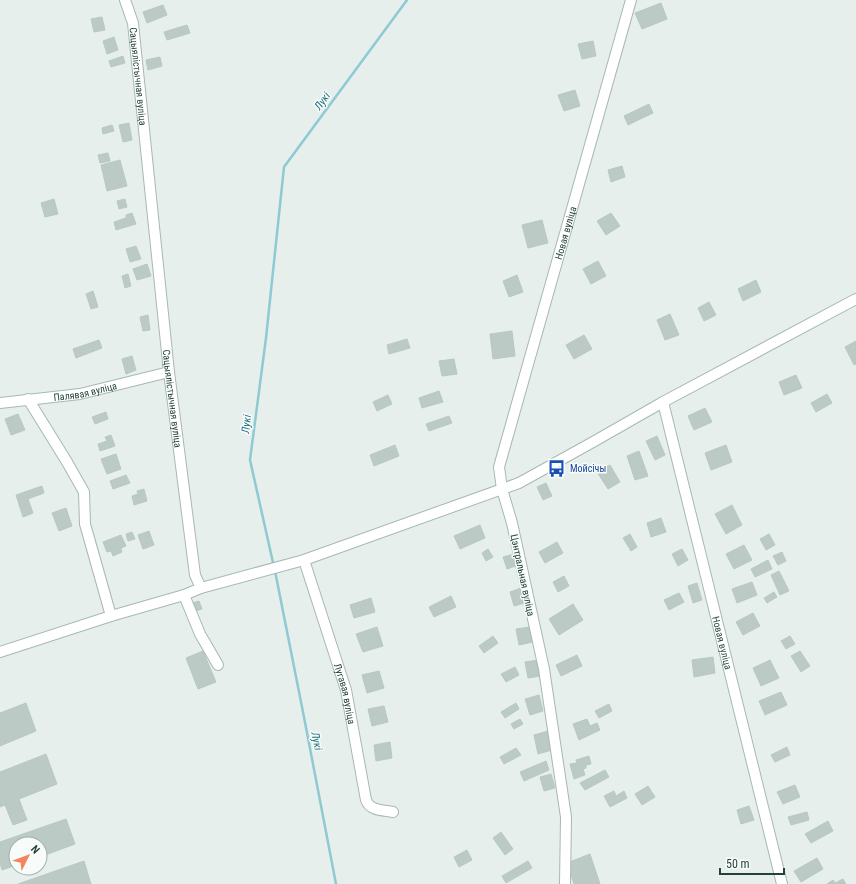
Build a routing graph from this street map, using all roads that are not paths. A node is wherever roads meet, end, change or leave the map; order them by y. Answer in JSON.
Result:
{"nodes":[{"id":1,"x":125,"y":0,"type":"edge"},
{"id":2,"x":632,"y":0,"type":"edge"},
{"id":3,"x":856,"y":298,"type":"edge"},
{"id":4,"x":169,"y":372,"type":"junction"},
{"id":5,"x":28,"y":399,"type":"junction"},
{"id":6,"x":663,"y":402,"type":"junction"},
{"id":7,"x":0,"y":403,"type":"edge"},
{"id":8,"x":499,"y":467,"type":"joint"},
{"id":9,"x":502,"y":489,"type":"junction"},
{"id":10,"x":304,"y":560,"type":"junction"},
{"id":11,"x":201,"y":588,"type":"junction"},
{"id":12,"x":184,"y":595,"type":"junction"},
{"id":13,"x":111,"y":616,"type":"junction"},
{"id":14,"x":0,"y":652,"type":"edge"},
{"id":15,"x":218,"y":665,"type":"dead end"},
{"id":16,"x":393,"y":812,"type":"dead end"},
{"id":17,"x":565,"y":884,"type":"edge"},
{"id":18,"x":782,"y":884,"type":"edge"}],
"edges":[{"from":1,"to":4,"type":"street","name":"Сацыялістычная вуліца"},
{"from":2,"to":8,"type":"street","name":"Новая вуліца"},
{"from":3,"to":6,"type":"street"},
{"from":4,"to":5,"type":"street","name":"Палявая вуліца"},
{"from":4,"to":11,"type":"street","name":"Сацыялістычная вуліца"},
{"from":5,"to":7,"type":"street","name":"Палявая вуліца"},
{"from":5,"to":13,"type":"street"},
{"from":6,"to":9,"type":"street"},
{"from":6,"to":18,"type":"street","name":"Новая вуліца"},
{"from":8,"to":9,"type":"street","name":"Цэнтральная вуліца"},
{"from":9,"to":10,"type":"street"},
{"from":9,"to":17,"type":"street","name":"Цэнтральная вуліца"},
{"from":10,"to":11,"type":"street"},
{"from":10,"to":16,"type":"street","name":"Лугавая вуліца"},
{"from":11,"to":12,"type":"street"},
{"from":12,"to":13,"type":"street"},
{"from":12,"to":15,"type":"street"},
{"from":13,"to":14,"type":"street"}]}
